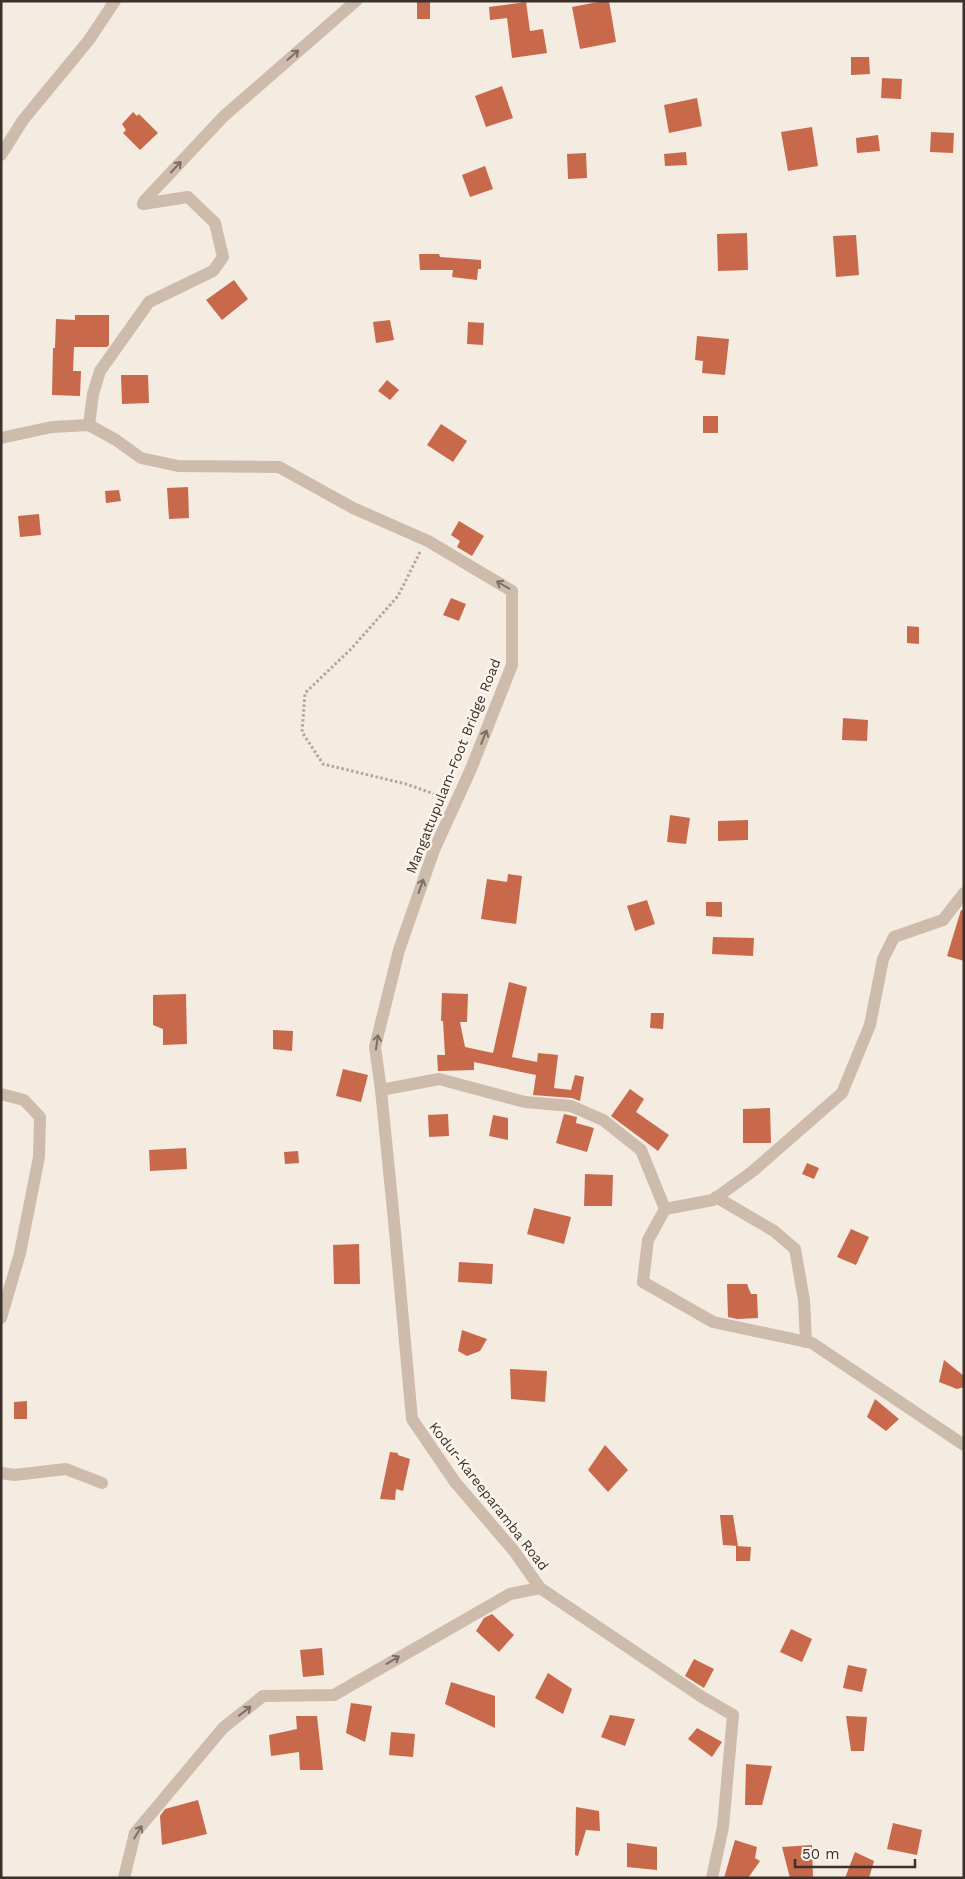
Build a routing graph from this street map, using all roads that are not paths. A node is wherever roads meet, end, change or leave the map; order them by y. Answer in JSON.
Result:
{"nodes":[{"id":1,"x":115,"y":1,"type":"edge"},
{"id":2,"x":356,"y":1,"type":"edge"},
{"id":3,"x":1,"y":155,"type":"edge"},
{"id":4,"x":89,"y":425,"type":"junction"},
{"id":5,"x":1,"y":438,"type":"edge"},
{"id":6,"x":964,"y":893,"type":"edge"},
{"id":7,"x":381,"y":1090,"type":"junction"},
{"id":8,"x":1,"y":1094,"type":"edge"},
{"id":9,"x":716,"y":1197,"type":"junction"},
{"id":10,"x":665,"y":1209,"type":"junction"},
{"id":11,"x":1,"y":1318,"type":"edge"},
{"id":12,"x":806,"y":1342,"type":"junction"},
{"id":13,"x":964,"y":1445,"type":"edge"},
{"id":14,"x":1,"y":1473,"type":"edge"},
{"id":15,"x":102,"y":1483,"type":"dead end"},
{"id":16,"x":540,"y":1588,"type":"junction"},
{"id":17,"x":124,"y":1878,"type":"edge"},
{"id":18,"x":712,"y":1878,"type":"edge"}],
"edges":[{"from":1,"to":3,"type":"street"},
{"from":4,"to":2,"type":"street","one_way":true},
{"from":4,"to":5,"type":"street"},
{"from":7,"to":4,"type":"street","name":"Mangattupulam-Foot Bridge Road","one_way":true},
{"from":6,"to":9,"type":"street"},
{"from":7,"to":10,"type":"street"},
{"from":7,"to":16,"type":"street","name":"Kodur-Kareeparamba Road"},
{"from":8,"to":11,"type":"street"},
{"from":9,"to":10,"type":"street"},
{"from":9,"to":12,"type":"street"},
{"from":10,"to":12,"type":"street"},
{"from":12,"to":13,"type":"street"},
{"from":14,"to":15,"type":"street"},
{"from":17,"to":16,"type":"street","one_way":true},
{"from":16,"to":18,"type":"street","name":"Kodur-Kareeparamba Road"}]}
